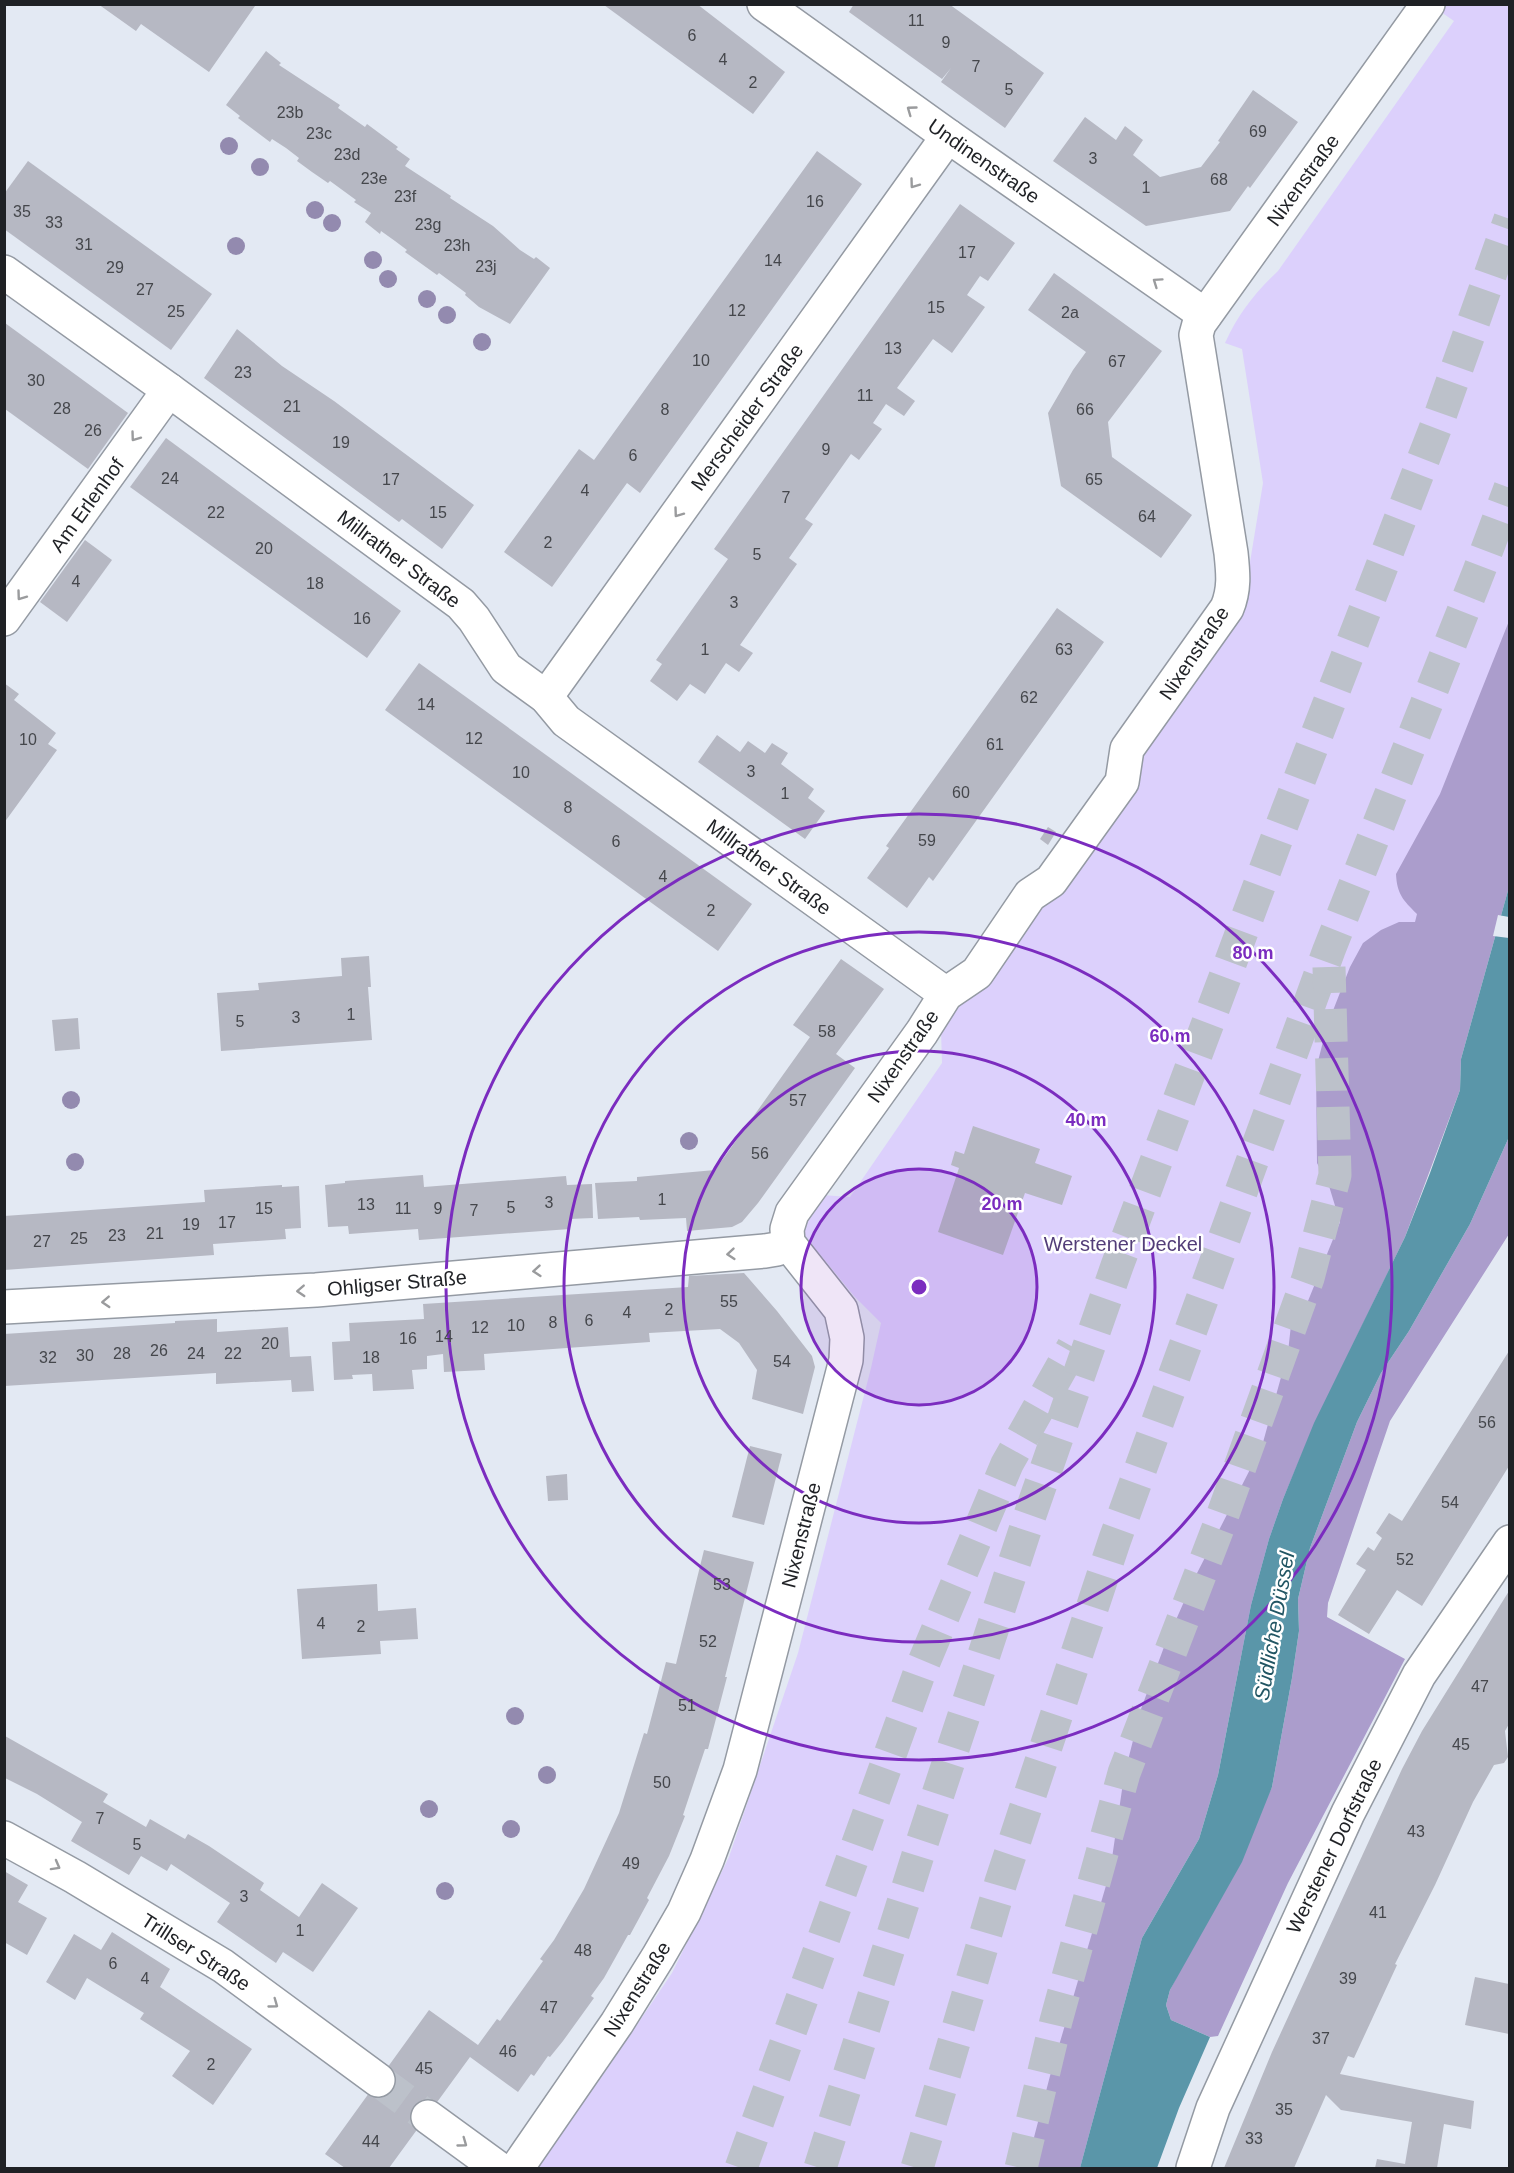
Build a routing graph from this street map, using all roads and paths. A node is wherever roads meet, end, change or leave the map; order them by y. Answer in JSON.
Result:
{"nodes":[{"id":1,"x":764,"y":4,"type":"edge"},
{"id":2,"x":1428,"y":4,"type":"edge"},
{"id":3,"x":948,"y":136,"type":"junction"},
{"id":4,"x":4,"y":272,"type":"edge"},
{"id":5,"x":1205,"y":315,"type":"junction"},
{"id":6,"x":169,"y":390,"type":"junction"},
{"id":7,"x":4,"y":619,"type":"edge"},
{"id":8,"x":546,"y":697,"type":"junction"},
{"id":9,"x":946,"y":994,"type":"junction"},
{"id":10,"x":788,"y":1243,"type":"junction"},
{"id":11,"x":4,"y":1307,"type":"edge"},
{"id":12,"x":1509,"y":1542,"type":"edge"},
{"id":13,"x":4,"y":1838,"type":"edge"},
{"id":14,"x":378,"y":2080,"type":"tunnel mouth"},
{"id":15,"x":428,"y":2117,"type":"tunnel mouth"},
{"id":16,"x":498,"y":2169,"type":"edge"},
{"id":17,"x":517,"y":2169,"type":"edge"},
{"id":18,"x":1193,"y":2169,"type":"edge"}],
"edges":[{"from":3,"to":1,"type":"street","name":"Undinenstraße","one_way":true},
{"from":2,"to":5,"type":"street","name":"Nixenstraße"},
{"from":5,"to":3,"type":"street","name":"Undinenstraße","one_way":true},
{"from":3,"to":8,"type":"street","name":"Merscheider Straße","one_way":true},
{"from":4,"to":6,"type":"street","name":"Millrather Straße"},
{"from":5,"to":9,"type":"street","name":"Nixenstraße"},
{"from":6,"to":7,"type":"street","name":"Am Erlenhof","one_way":true},
{"from":6,"to":8,"type":"street","name":"Millrather Straße"},
{"from":8,"to":9,"type":"street","name":"Millrather Straße"},
{"from":9,"to":10,"type":"street","name":"Nixenstraße"},
{"from":10,"to":11,"type":"street","name":"Ohligser Straße","one_way":true},
{"from":10,"to":17,"type":"street","name":"Nixenstraße"},
{"from":12,"to":18,"type":"street","name":"Werstener Dorfstraße"},
{"from":13,"to":14,"type":"street","name":"Trillser Straße","one_way":true},
{"from":15,"to":16,"type":"street","one_way":true}]}
